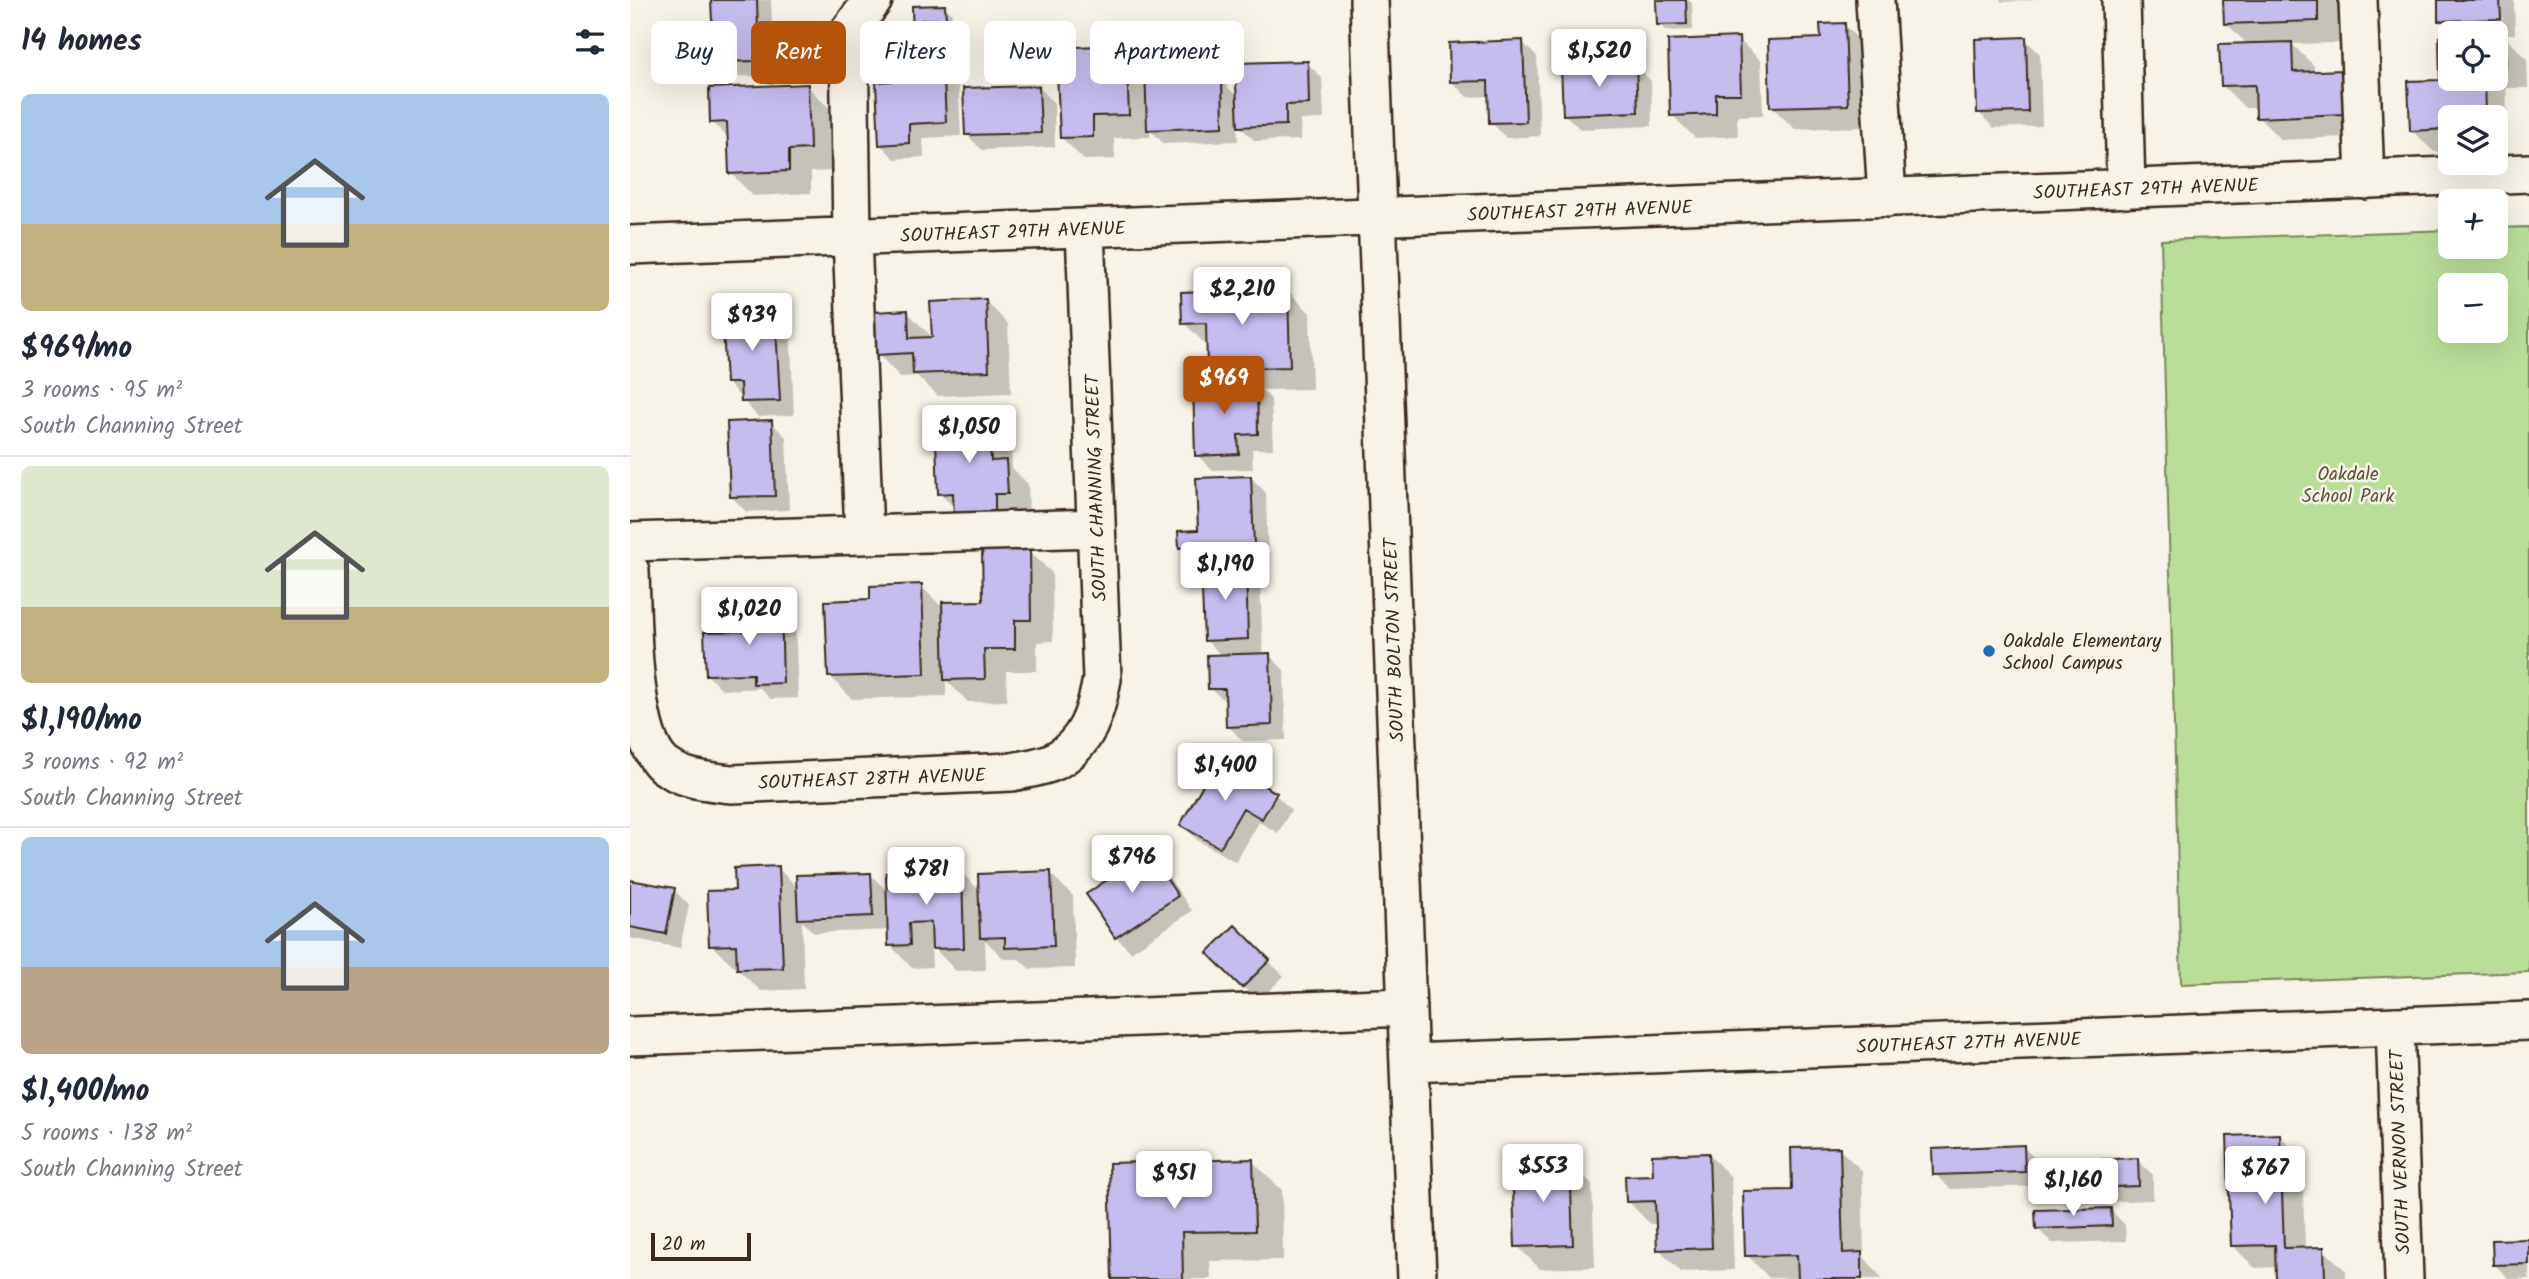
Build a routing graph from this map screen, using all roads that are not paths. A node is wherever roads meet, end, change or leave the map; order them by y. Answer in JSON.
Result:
{"nodes":[{"id":1,"x":873,"y":0,"type":"edge"},
{"id":2,"x":1369,"y":0,"type":"edge"},
{"id":3,"x":1875,"y":0,"type":"edge"},
{"id":4,"x":2121,"y":0,"type":"edge"},
{"id":5,"x":2358,"y":0,"type":"edge"},
{"id":6,"x":2529,"y":173,"type":"edge"},
{"id":7,"x":2365,"y":180,"type":"junction"},
{"id":8,"x":2126,"y":189,"type":"junction"},
{"id":9,"x":1886,"y":198,"type":"junction"},
{"id":10,"x":1377,"y":218,"type":"junction"},
{"id":11,"x":1085,"y":229,"type":"junction"},
{"id":12,"x":852,"y":237,"type":"junction"},
{"id":13,"x":630,"y":245,"type":"edge"},
{"id":14,"x":1096,"y":528,"type":"junction"},
{"id":15,"x":864,"y":535,"type":"junction"},
{"id":16,"x":630,"y":542,"type":"edge"},
{"id":17,"x":630,"y":571,"type":"edge"},
{"id":18,"x":1079,"y":743,"type":"joint"},
{"id":19,"x":1407,"y":1007,"type":"junction"},
{"id":20,"x":2529,"y":1021,"type":"edge"},
{"id":21,"x":2395,"y":1026,"type":"junction"},
{"id":22,"x":630,"y":1036,"type":"edge"},
{"id":23,"x":1409,"y":1063,"type":"junction"},
{"id":24,"x":1417,"y":1279,"type":"edge"},
{"id":25,"x":2404,"y":1279,"type":"edge"}],
"edges":[{"from":1,"to":12,"type":"street"},
{"from":2,"to":10,"type":"street","name":"SOUTH BOLTON STREET"},
{"from":3,"to":9,"type":"street"},
{"from":4,"to":8,"type":"street"},
{"from":5,"to":7,"type":"street"},
{"from":6,"to":7,"type":"street","name":"SOUTHEAST 29TH AVENUE"},
{"from":7,"to":8,"type":"street","name":"SOUTHEAST 29TH AVENUE"},
{"from":8,"to":9,"type":"street","name":"SOUTHEAST 29TH AVENUE"},
{"from":9,"to":10,"type":"street","name":"SOUTHEAST 29TH AVENUE"},
{"from":10,"to":11,"type":"street","name":"SOUTHEAST 29TH AVENUE"},
{"from":10,"to":19,"type":"street","name":"SOUTH BOLTON STREET"},
{"from":11,"to":12,"type":"street","name":"SOUTHEAST 29TH AVENUE"},
{"from":11,"to":14,"type":"street","name":"SOUTH CHANNING STREET"},
{"from":12,"to":13,"type":"street","name":"SOUTHEAST 29TH AVENUE"},
{"from":12,"to":15,"type":"street"},
{"from":14,"to":15,"type":"street"},
{"from":14,"to":18,"type":"street","name":"SOUTH CHANNING STREET"},
{"from":15,"to":16,"type":"street"},
{"from":17,"to":18,"type":"street","name":"SOUTHEAST 28TH AVENUE"},
{"from":19,"to":22,"type":"street"},
{"from":19,"to":23,"type":"street","name":"SOUTH BOLTON STREET"},
{"from":20,"to":21,"type":"street","name":"SOUTHEAST 27TH AVENUE"},
{"from":21,"to":23,"type":"street","name":"SOUTHEAST 27TH AVENUE"},
{"from":21,"to":25,"type":"street","name":"SOUTH VERNON STREET"},
{"from":23,"to":24,"type":"street","name":"SOUTH BOLTON STREET"}]}
